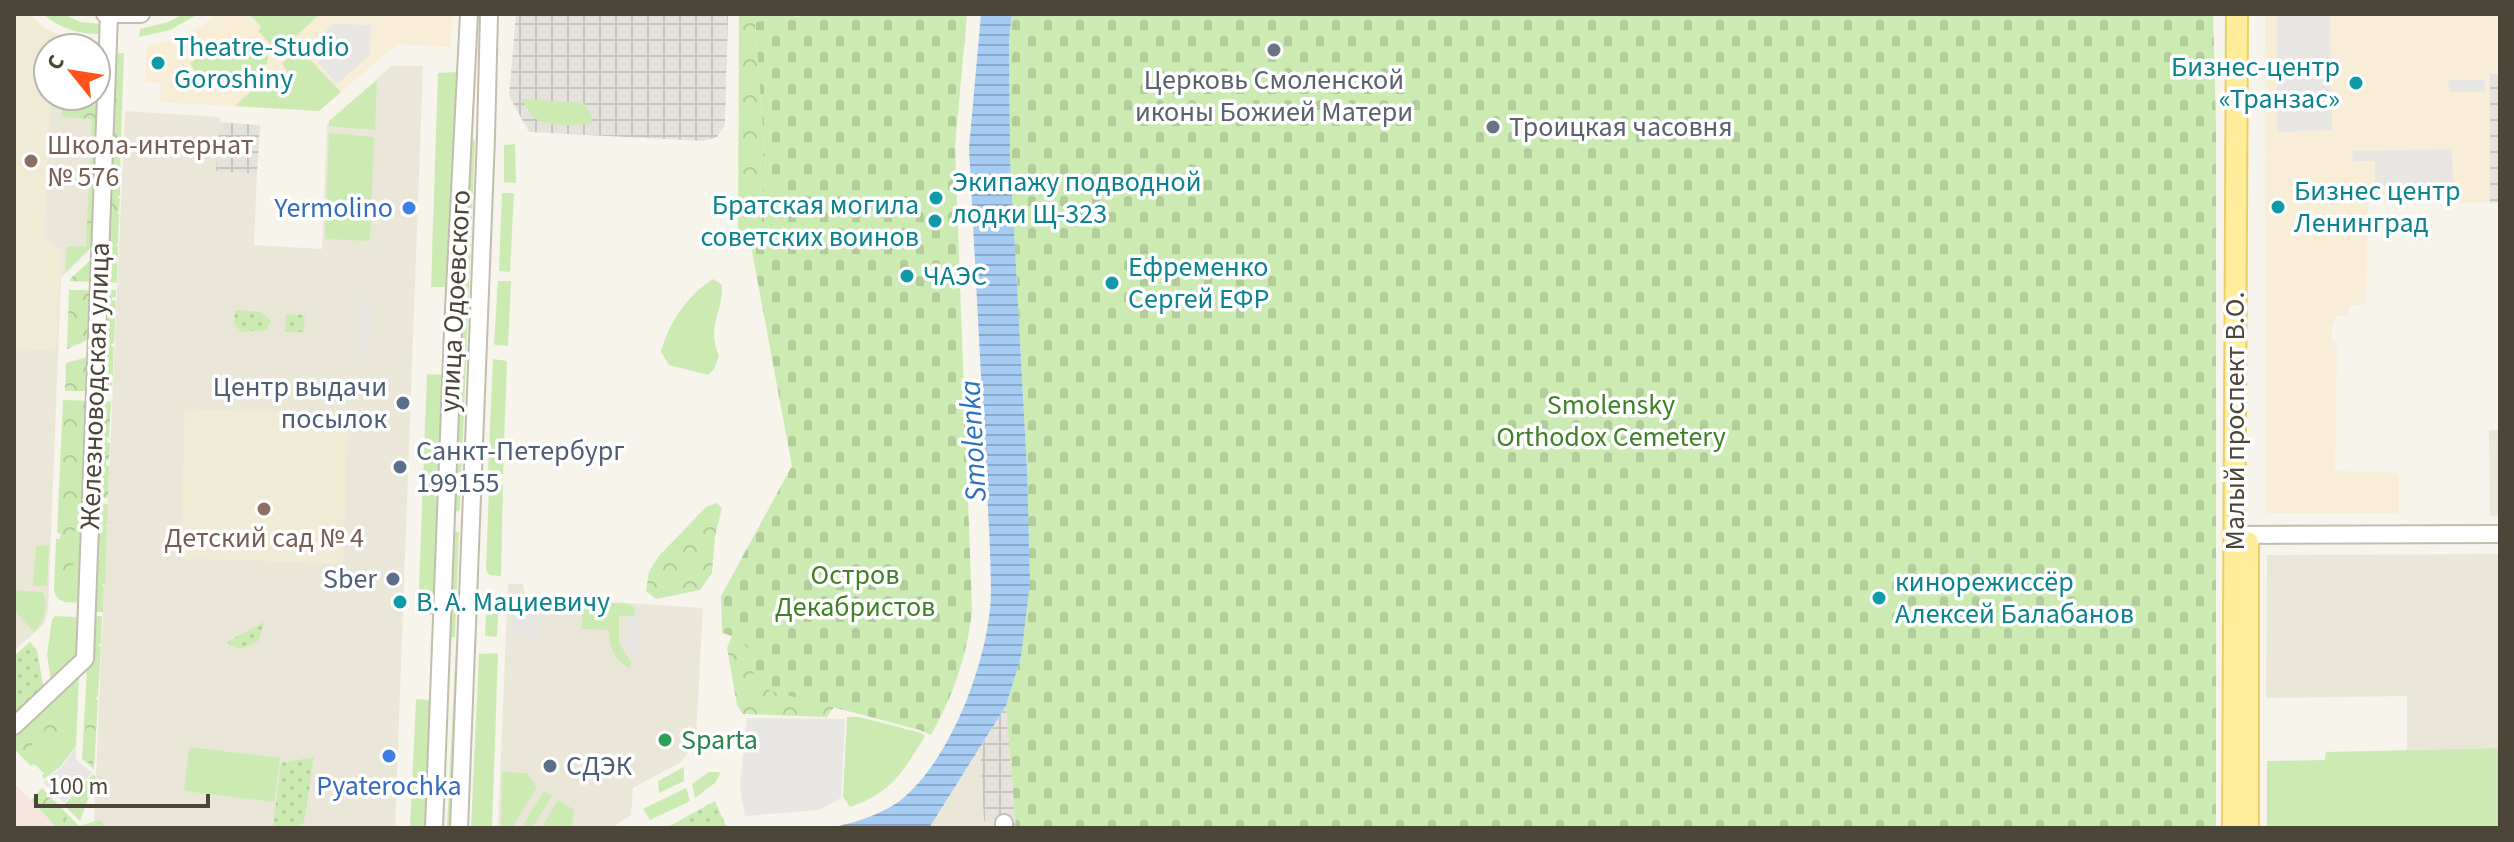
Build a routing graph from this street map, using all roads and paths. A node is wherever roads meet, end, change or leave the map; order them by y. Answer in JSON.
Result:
{"nodes":[{"id":1,"x":107,"y":14,"type":"edge"},
{"id":2,"x":141,"y":14,"type":"edge"},
{"id":3,"x":469,"y":14,"type":"edge"},
{"id":4,"x":489,"y":14,"type":"edge"},
{"id":5,"x":2237,"y":14,"type":"edge"},
{"id":6,"x":2249,"y":14,"type":"edge"},
{"id":7,"x":463,"y":130,"type":"junction"},
{"id":8,"x":486,"y":131,"type":"junction"},
{"id":9,"x":445,"y":522,"type":"junction"},
{"id":10,"x":471,"y":522,"type":"junction"},
{"id":11,"x":2500,"y":534,"type":"edge"},
{"id":12,"x":2242,"y":535,"type":"junction"},
{"id":13,"x":14,"y":726,"type":"edge"},
{"id":14,"x":434,"y":828,"type":"edge"},
{"id":15,"x":459,"y":828,"type":"edge"},
{"id":16,"x":2233,"y":828,"type":"edge"},
{"id":17,"x":2248,"y":828,"type":"edge"}],
"edges":[{"from":1,"to":2,"type":"street"},
{"from":1,"to":13,"type":"street","name":"Железноводская улица"},
{"from":3,"to":7,"type":"street","name":"улица Одоевского"},
{"from":4,"to":8,"type":"street","name":"улица Одоевского"},
{"from":5,"to":12,"type":"main road","name":"Малый проспект В.О."},
{"from":6,"to":12,"type":"main road","name":"Малый проспект В.О."},
{"from":7,"to":8,"type":"street"},
{"from":7,"to":9,"type":"street","name":"улица Одоевского"},
{"from":8,"to":10,"type":"street","name":"улица Одоевского"},
{"from":9,"to":10,"type":"street"},
{"from":9,"to":14,"type":"street","name":"улица Одоевского"},
{"from":10,"to":15,"type":"street","name":"улица Одоевского"},
{"from":11,"to":12,"type":"street"},
{"from":12,"to":16,"type":"main road","name":"Малый проспект В.О."},
{"from":12,"to":17,"type":"main road","name":"Малый проспект В.О."}]}
